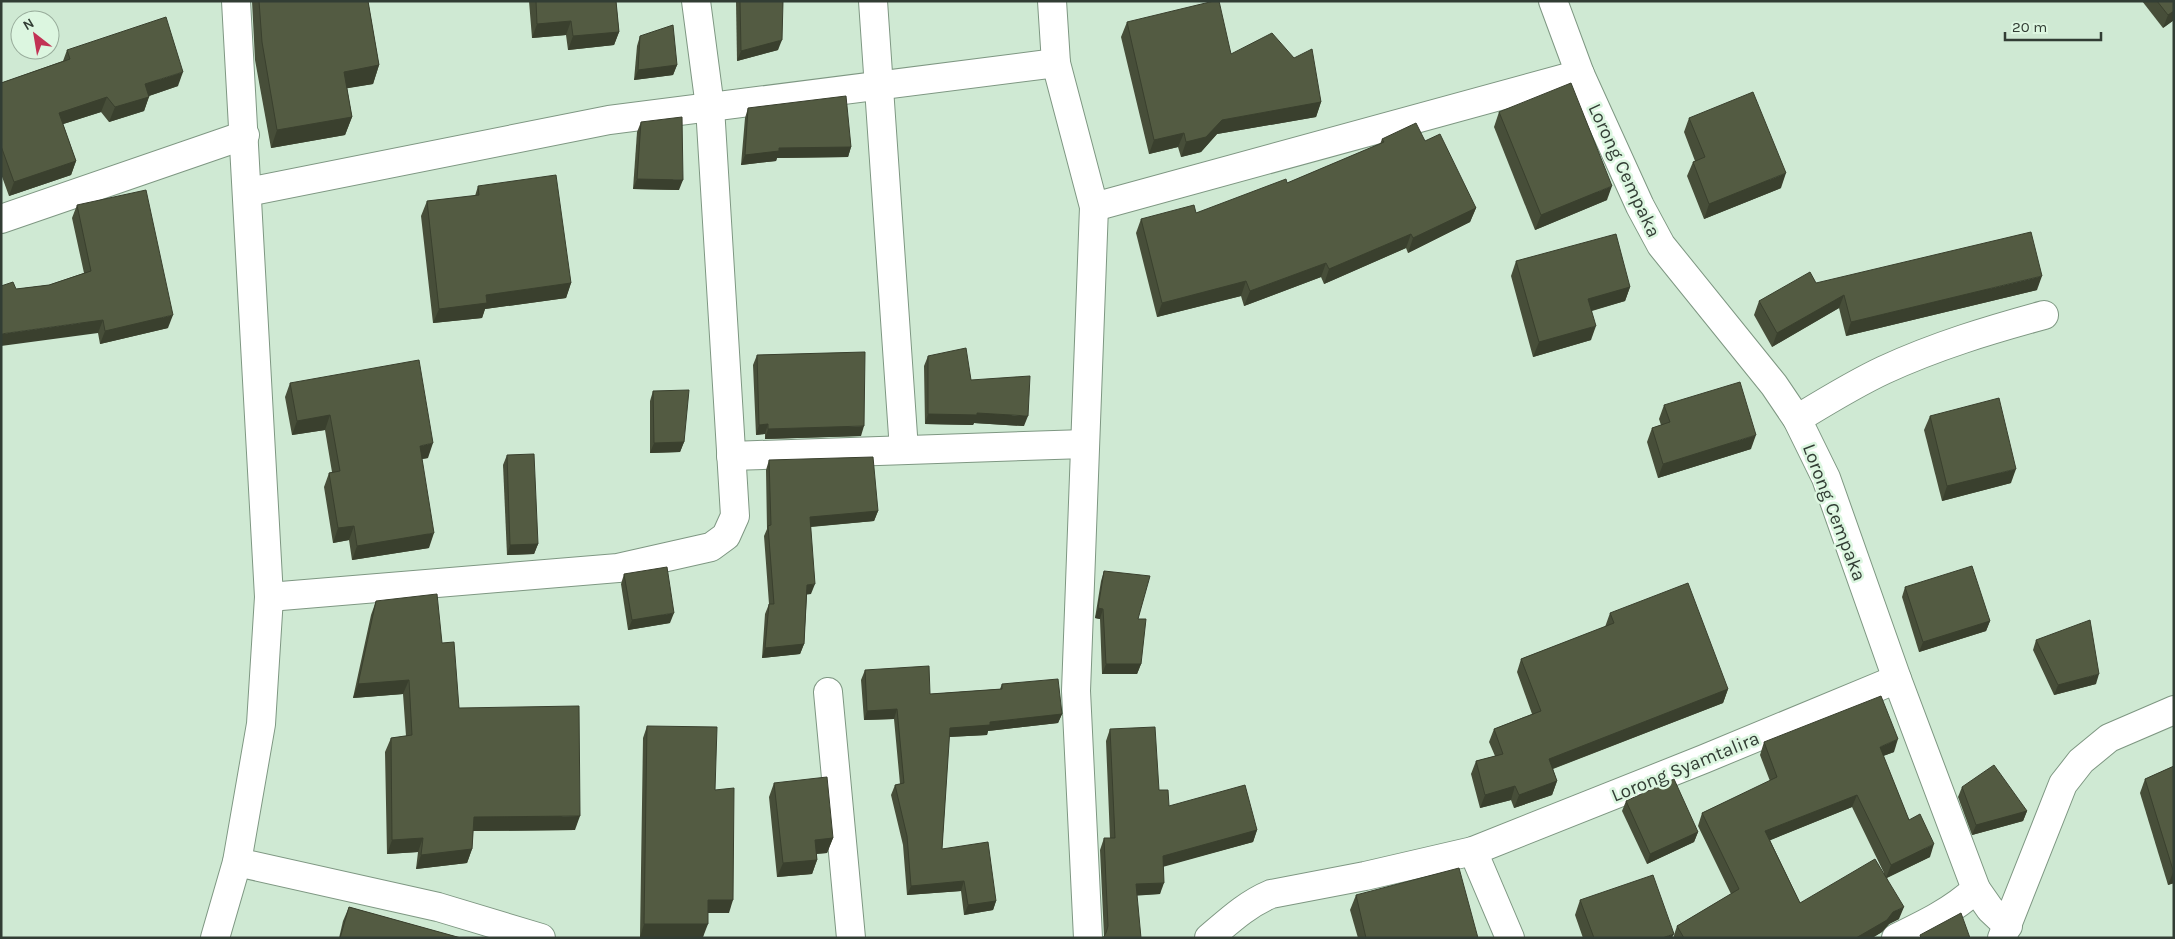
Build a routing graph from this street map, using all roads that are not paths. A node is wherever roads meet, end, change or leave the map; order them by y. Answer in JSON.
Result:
{"nodes":[{"id":1,"x":236,"y":1,"type":"edge"},
{"id":2,"x":696,"y":1,"type":"edge"},
{"id":3,"x":873,"y":1,"type":"edge"},
{"id":4,"x":1052,"y":1,"type":"edge"},
{"id":5,"x":1553,"y":1,"type":"edge"},
{"id":6,"x":1056,"y":63,"type":"junction"},
{"id":7,"x":1580,"y":74,"type":"junction"},
{"id":8,"x":880,"y":85,"type":"junction"},
{"id":9,"x":710,"y":107,"type":"junction"},
{"id":10,"x":245,"y":135,"type":"junction"},
{"id":11,"x":248,"y":192,"type":"junction"},
{"id":12,"x":1094,"y":207,"type":"junction"},
{"id":13,"x":1,"y":219,"type":"edge"},
{"id":14,"x":2044,"y":315,"type":"dead end"},
{"id":15,"x":1797,"y":419,"type":"junction"},
{"id":16,"x":1086,"y":444,"type":"junction"},
{"id":17,"x":904,"y":450,"type":"junction"},
{"id":18,"x":731,"y":456,"type":"junction"},
{"id":19,"x":269,"y":597,"type":"junction"},
{"id":20,"x":1897,"y":679,"type":"junction"},
{"id":21,"x":828,"y":692,"type":"dead end"},
{"id":22,"x":2174,"y":710,"type":"edge"},
{"id":23,"x":1473,"y":851,"type":"junction"},
{"id":24,"x":237,"y":862,"type":"junction"},
{"id":25,"x":1976,"y":890,"type":"junction"},
{"id":26,"x":2005,"y":932,"type":"edge"},
{"id":27,"x":214,"y":938,"type":"edge"},
{"id":28,"x":541,"y":938,"type":"edge"},
{"id":29,"x":851,"y":938,"type":"edge"},
{"id":30,"x":1088,"y":938,"type":"edge"},
{"id":31,"x":1209,"y":938,"type":"edge"},
{"id":32,"x":1510,"y":938,"type":"edge"},
{"id":33,"x":1896,"y":938,"type":"edge"}],
"edges":[{"from":1,"to":10,"type":"street"},
{"from":2,"to":9,"type":"street"},
{"from":3,"to":8,"type":"street"},
{"from":4,"to":6,"type":"street"},
{"from":5,"to":7,"type":"street","name":"Lorong Cempaka"},
{"from":6,"to":8,"type":"street"},
{"from":6,"to":12,"type":"street"},
{"from":7,"to":12,"type":"street"},
{"from":7,"to":15,"type":"street","name":"Lorong Cempaka"},
{"from":8,"to":9,"type":"street"},
{"from":8,"to":17,"type":"street"},
{"from":9,"to":11,"type":"street"},
{"from":9,"to":18,"type":"street"},
{"from":10,"to":11,"type":"street"},
{"from":10,"to":13,"type":"street"},
{"from":11,"to":19,"type":"street"},
{"from":12,"to":16,"type":"street"},
{"from":14,"to":15,"type":"street"},
{"from":15,"to":20,"type":"street","name":"Lorong Cempaka"},
{"from":16,"to":17,"type":"street"},
{"from":16,"to":30,"type":"street"},
{"from":17,"to":18,"type":"street"},
{"from":18,"to":19,"type":"street"},
{"from":19,"to":24,"type":"street"},
{"from":20,"to":23,"type":"street","name":"Lorong Syamtalira"},
{"from":20,"to":25,"type":"street","name":"Lorong Cempaka"},
{"from":21,"to":29,"type":"street"},
{"from":22,"to":26,"type":"street"},
{"from":23,"to":31,"type":"street","name":"Lorong Syamtalira"},
{"from":23,"to":32,"type":"street"},
{"from":24,"to":27,"type":"street"},
{"from":24,"to":28,"type":"street"},
{"from":25,"to":26,"type":"street","name":"Lorong Cempaka"},
{"from":25,"to":33,"type":"street"}]}
